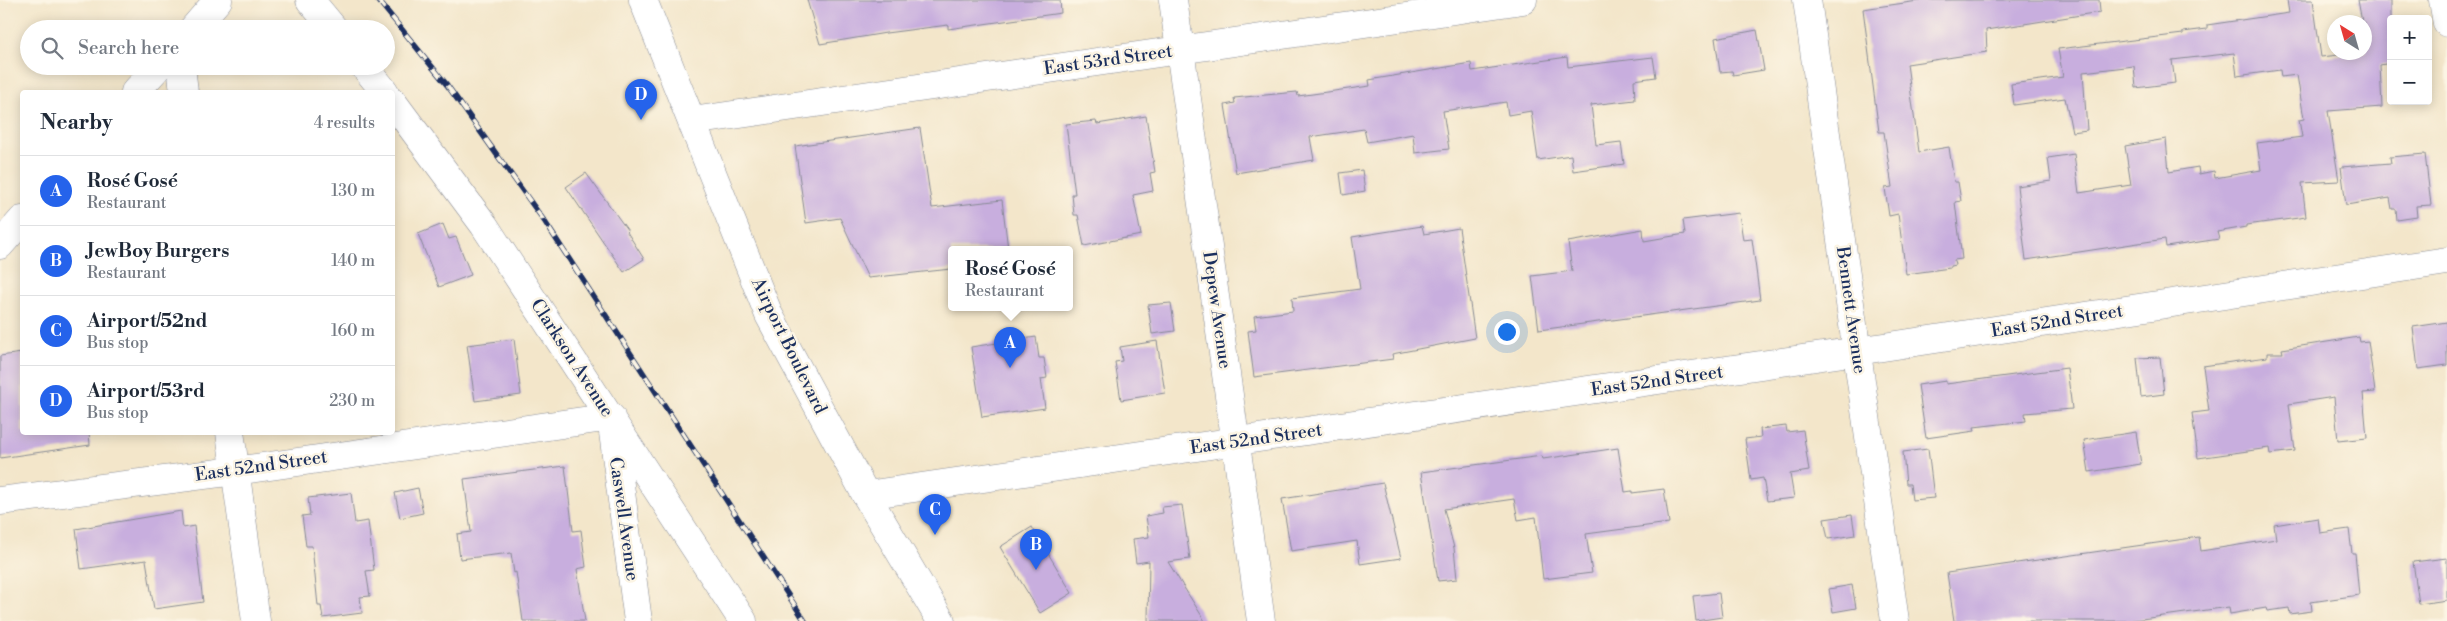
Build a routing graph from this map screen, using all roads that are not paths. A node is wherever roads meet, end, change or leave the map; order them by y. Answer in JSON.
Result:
{"nodes":[{"id":1,"x":218,"y":0,"type":"edge"},
{"id":2,"x":310,"y":0,"type":"edge"},
{"id":3,"x":643,"y":0,"type":"edge"},
{"id":4,"x":1173,"y":0,"type":"edge"},
{"id":5,"x":1523,"y":0,"type":"edge"},
{"id":6,"x":1807,"y":0,"type":"edge"},
{"id":7,"x":2443,"y":0,"type":"edge"},
{"id":8,"x":201,"y":20,"type":"edge"},
{"id":9,"x":327,"y":20,"type":"edge"},
{"id":10,"x":2447,"y":23,"type":"edge"},
{"id":11,"x":1180,"y":50,"type":"junction"},
{"id":12,"x":151,"y":75,"type":"edge"},
{"id":13,"x":182,"y":75,"type":"edge"},
{"id":14,"x":372,"y":75,"type":"edge"},
{"id":15,"x":137,"y":90,"type":"edge"},
{"id":16,"x":184,"y":90,"type":"edge"},
{"id":17,"x":384,"y":90,"type":"edge"},
{"id":18,"x":395,"y":105,"type":"edge"},
{"id":19,"x":692,"y":121,"type":"junction"},
{"id":20,"x":20,"y":222,"type":"edge"},
{"id":21,"x":0,"y":245,"type":"edge"},
{"id":22,"x":2447,"y":261,"type":"edge"},
{"id":23,"x":1857,"y":352,"type":"junction"},
{"id":24,"x":610,"y":417,"type":"junction"},
{"id":25,"x":230,"y":435,"type":"edge"},
{"id":26,"x":1235,"y":442,"type":"junction"},
{"id":27,"x":235,"y":471,"type":"junction"},
{"id":28,"x":866,"y":496,"type":"junction"},
{"id":29,"x":0,"y":500,"type":"edge"},
{"id":30,"x":256,"y":621,"type":"edge"},
{"id":31,"x":638,"y":621,"type":"edge"},
{"id":32,"x":743,"y":621,"type":"edge"},
{"id":33,"x":941,"y":621,"type":"edge"},
{"id":34,"x":1261,"y":621,"type":"edge"},
{"id":35,"x":1895,"y":621,"type":"edge"}],
"edges":[{"from":1,"to":8,"type":"street"},
{"from":2,"to":9,"type":"street"},
{"from":3,"to":19,"type":"street","name":"Airport Boulevard"},
{"from":4,"to":11,"type":"street","name":"Depew Avenue"},
{"from":5,"to":11,"type":"street","name":"East 53rd Street"},
{"from":6,"to":23,"type":"street","name":"Bennett Avenue"},
{"from":7,"to":10,"type":"street"},
{"from":11,"to":19,"type":"street","name":"East 53rd Street"},
{"from":11,"to":26,"type":"street","name":"Depew Avenue"},
{"from":12,"to":15,"type":"street"},
{"from":13,"to":16,"type":"street"},
{"from":14,"to":17,"type":"street"},
{"from":18,"to":24,"type":"street","name":"Clarkson Avenue"},
{"from":19,"to":28,"type":"street","name":"Airport Boulevard"},
{"from":20,"to":21,"type":"street"},
{"from":22,"to":23,"type":"street","name":"East 52nd Street"},
{"from":23,"to":26,"type":"street","name":"East 52nd Street"},
{"from":23,"to":35,"type":"street","name":"Bennett Avenue"},
{"from":24,"to":27,"type":"street","name":"East 52nd Street"},
{"from":24,"to":31,"type":"street","name":"Caswell Avenue"},
{"from":24,"to":32,"type":"street","name":"Clarkson Avenue"},
{"from":25,"to":27,"type":"street"},
{"from":26,"to":28,"type":"street","name":"East 52nd Street"},
{"from":26,"to":34,"type":"street","name":"Depew Avenue"},
{"from":27,"to":29,"type":"street","name":"East 52nd Street"},
{"from":27,"to":30,"type":"street"},
{"from":28,"to":33,"type":"street","name":"Airport Boulevard"}]}
